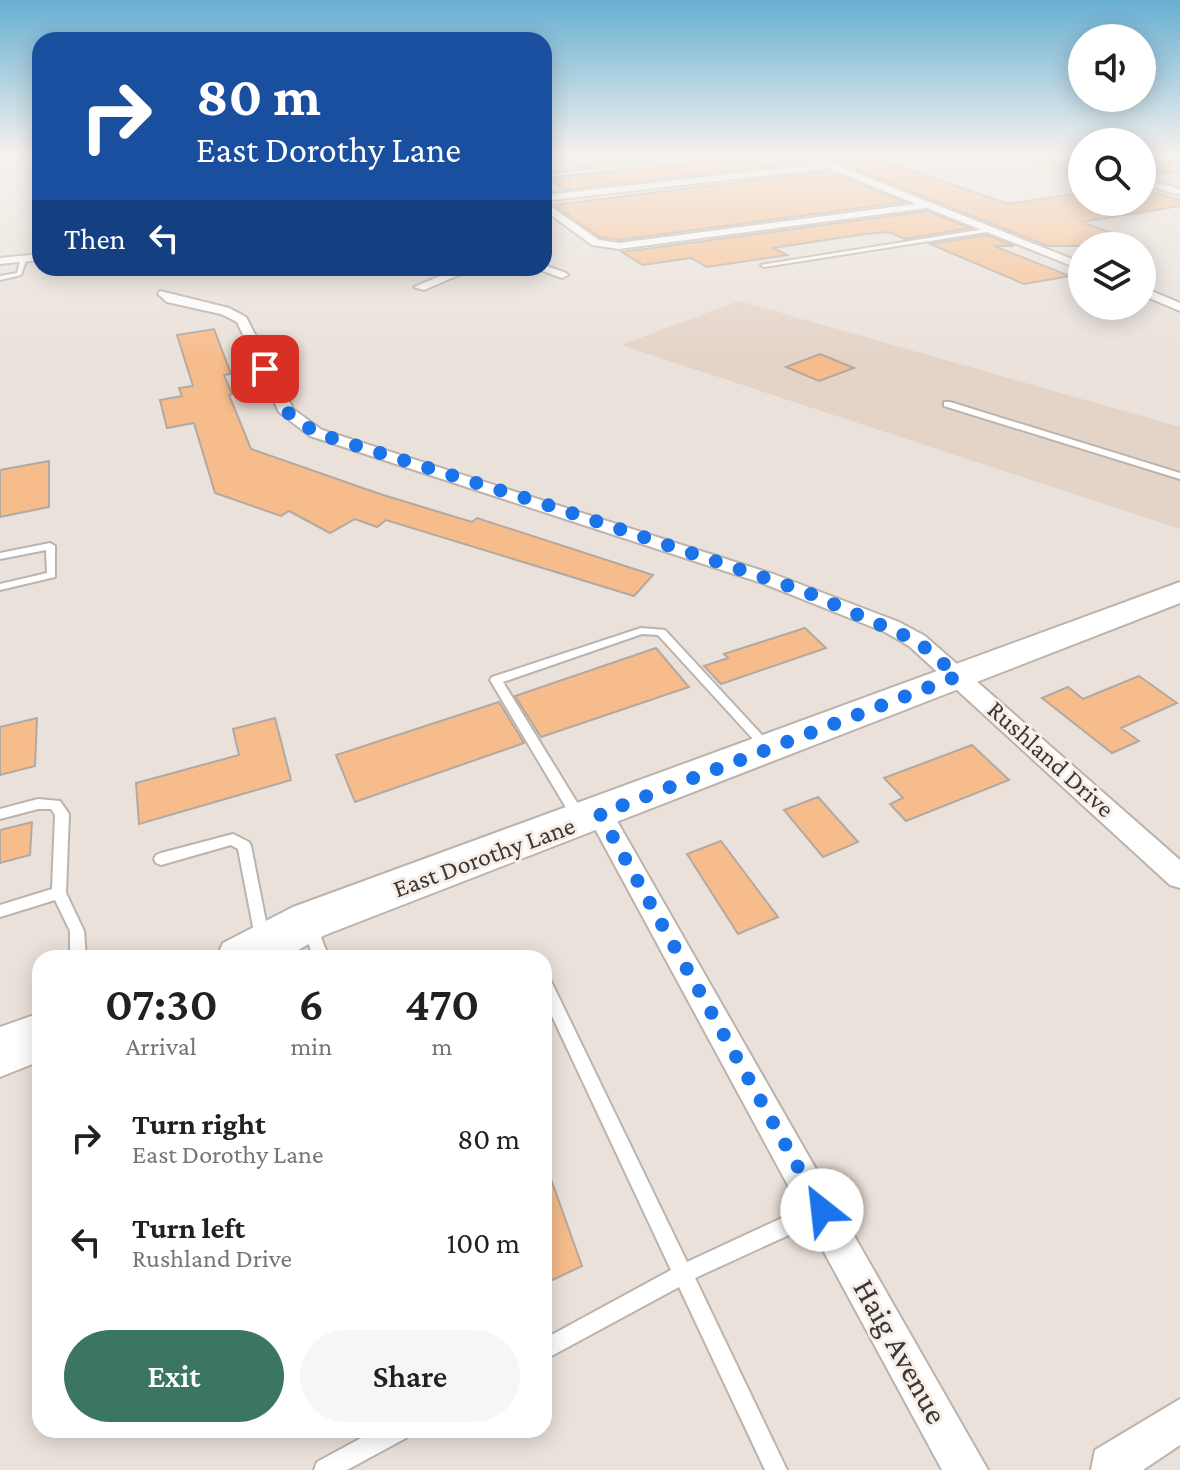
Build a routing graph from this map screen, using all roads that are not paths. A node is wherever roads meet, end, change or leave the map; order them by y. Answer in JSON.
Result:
{"nodes":[{"id":1,"x":568,"y":223,"type":"edge"},
{"id":2,"x":791,"y":223,"type":"edge"},
{"id":3,"x":972,"y":223,"type":"edge"},
{"id":4,"x":991,"y":230,"type":"junction"},
{"id":5,"x":24,"y":258,"type":"junction"},
{"id":6,"x":32,"y":258,"type":"edge"},
{"id":7,"x":0,"y":261,"type":"edge"},
{"id":8,"x":1068,"y":261,"type":"edge"},
{"id":9,"x":764,"y":265,"type":"dead end"},
{"id":10,"x":552,"y":272,"type":"edge"},
{"id":11,"x":562,"y":275,"type":"dead end"},
{"id":12,"x":448,"y":276,"type":"edge"},
{"id":13,"x":0,"y":278,"type":"edge"},
{"id":14,"x":420,"y":287,"type":"dead end"},
{"id":15,"x":164,"y":294,"type":"dead end"},
{"id":16,"x":1156,"y":297,"type":"edge"},
{"id":17,"x":1180,"y":307,"type":"edge"},
{"id":18,"x":947,"y":404,"type":"dead end"},
{"id":19,"x":1180,"y":476,"type":"edge"},
{"id":20,"x":0,"y":556,"type":"edge"},
{"id":21,"x":0,"y":587,"type":"edge"},
{"id":22,"x":1180,"y":592,"type":"edge"},
{"id":23,"x":958,"y":676,"type":"junction"},
{"id":24,"x":769,"y":749,"type":"junction"},
{"id":25,"x":0,"y":814,"type":"edge"},
{"id":26,"x":591,"y":818,"type":"junction"},
{"id":27,"x":161,"y":859,"type":"dead end"},
{"id":28,"x":1180,"y":877,"type":"edge"},
{"id":29,"x":59,"y":893,"type":"junction"},
{"id":30,"x":0,"y":911,"type":"edge"},
{"id":31,"x":315,"y":940,"type":"edge"},
{"id":32,"x":78,"y":950,"type":"edge"},
{"id":33,"x":252,"y":950,"type":"edge"},
{"id":34,"x":267,"y":950,"type":"edge"},
{"id":35,"x":552,"y":999,"type":"edge"},
{"id":36,"x":32,"y":1040,"type":"edge"},
{"id":37,"x":0,"y":1052,"type":"edge"},
{"id":38,"x":822,"y":1210,"type":"junction"},
{"id":39,"x":683,"y":1274,"type":"junction"},
{"id":40,"x":552,"y":1346,"type":"edge"},
{"id":41,"x":1180,"y":1420,"type":"edge"},
{"id":42,"x":383,"y":1438,"type":"edge"},
{"id":43,"x":1111,"y":1466,"type":"dead end"},
{"id":44,"x":325,"y":1470,"type":"edge"},
{"id":45,"x":776,"y":1470,"type":"edge"},
{"id":46,"x":966,"y":1470,"type":"edge"}],
"edges":[{"from":1,"to":2,"type":"street"},
{"from":3,"to":4,"type":"street"},
{"from":4,"to":8,"type":"street"},
{"from":4,"to":9,"type":"lane"},
{"from":5,"to":6,"type":"street"},
{"from":5,"to":7,"type":"street"},
{"from":5,"to":13,"type":"lane"},
{"from":10,"to":11,"type":"street"},
{"from":12,"to":14,"type":"street"},
{"from":15,"to":23,"type":"street","name":"Rushland Drive"},
{"from":16,"to":17,"type":"street"},
{"from":18,"to":19,"type":"lane"},
{"from":20,"to":21,"type":"lane"},
{"from":22,"to":23,"type":"main road","name":"East Dorothy Lane"},
{"from":23,"to":24,"type":"main road","name":"East Dorothy Lane"},
{"from":23,"to":28,"type":"street","name":"Rushland Drive"},
{"from":24,"to":26,"type":"main road","name":"East Dorothy Lane"},
{"from":24,"to":26,"type":"lane"},
{"from":25,"to":29,"type":"lane"},
{"from":26,"to":31,"type":"main road","name":"East Dorothy Lane"},
{"from":26,"to":38,"type":"street","name":"Haig Avenue"},
{"from":27,"to":33,"type":"lane"},
{"from":29,"to":30,"type":"lane"},
{"from":29,"to":32,"type":"lane"},
{"from":31,"to":34,"type":"main road","name":"East Dorothy Lane"},
{"from":35,"to":39,"type":"lane"},
{"from":36,"to":37,"type":"main road"},
{"from":38,"to":39,"type":"lane"},
{"from":38,"to":46,"type":"street","name":"Haig Avenue"},
{"from":39,"to":40,"type":"lane"},
{"from":39,"to":45,"type":"lane"},
{"from":41,"to":43,"type":"street"},
{"from":42,"to":44,"type":"lane"}]}
